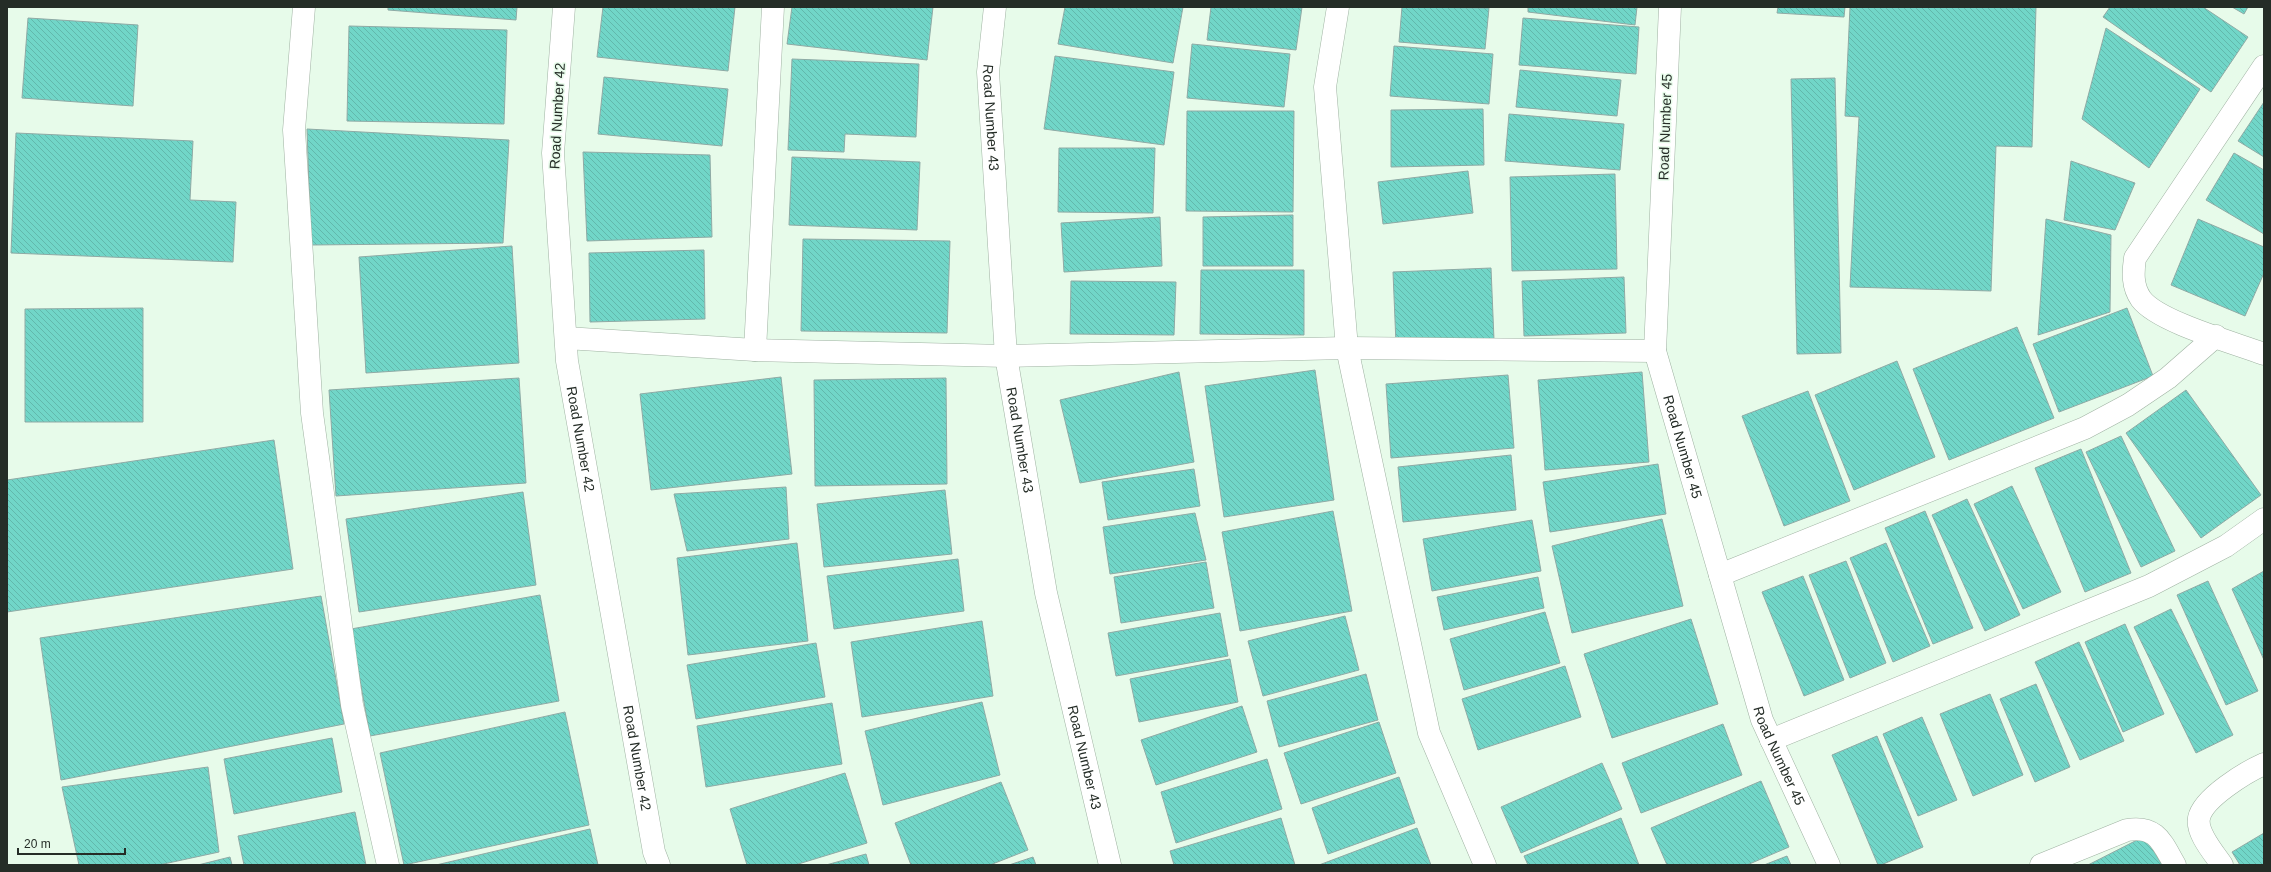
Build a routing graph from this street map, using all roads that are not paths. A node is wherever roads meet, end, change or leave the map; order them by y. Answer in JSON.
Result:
{"nodes":[{"id":1,"x":304,"y":7,"type":"edge"},
{"id":2,"x":564,"y":7,"type":"edge"},
{"id":3,"x":773,"y":7,"type":"edge"},
{"id":4,"x":995,"y":7,"type":"edge"},
{"id":5,"x":1338,"y":7,"type":"edge"},
{"id":6,"x":1670,"y":7,"type":"edge"},
{"id":7,"x":2264,"y":66,"type":"edge"},
{"id":8,"x":2216,"y":336,"type":"junction"},
{"id":9,"x":566,"y":338,"type":"junction"},
{"id":10,"x":1347,"y":348,"type":"junction"},
{"id":11,"x":755,"y":350,"type":"junction"},
{"id":12,"x":1655,"y":351,"type":"junction"},
{"id":13,"x":2264,"y":354,"type":"edge"},
{"id":14,"x":1006,"y":356,"type":"junction"},
{"id":15,"x":2264,"y":519,"type":"edge"},
{"id":16,"x":1720,"y":575,"type":"junction"},
{"id":17,"x":1771,"y":740,"type":"junction"},
{"id":18,"x":2264,"y":764,"type":"edge"},
{"id":19,"x":388,"y":865,"type":"edge"},
{"id":20,"x":659,"y":865,"type":"edge"},
{"id":21,"x":1110,"y":865,"type":"edge"},
{"id":22,"x":1484,"y":865,"type":"edge"},
{"id":23,"x":1829,"y":865,"type":"edge"},
{"id":24,"x":2041,"y":865,"type":"edge"},
{"id":25,"x":2175,"y":865,"type":"edge"},
{"id":26,"x":2222,"y":865,"type":"edge"}],
"edges":[{"from":1,"to":19,"type":"street"},
{"from":2,"to":9,"type":"street","name":"Road Number 42"},
{"from":3,"to":11,"type":"street"},
{"from":4,"to":14,"type":"street","name":"Road Number 43"},
{"from":5,"to":10,"type":"street"},
{"from":6,"to":12,"type":"street","name":"Road Number 45"},
{"from":7,"to":8,"type":"street"},
{"from":8,"to":13,"type":"street"},
{"from":8,"to":16,"type":"street"},
{"from":9,"to":11,"type":"street"},
{"from":9,"to":20,"type":"street","name":"Road Number 42"},
{"from":10,"to":12,"type":"street"},
{"from":10,"to":14,"type":"street"},
{"from":10,"to":22,"type":"street"},
{"from":11,"to":14,"type":"street"},
{"from":12,"to":16,"type":"street","name":"Road Number 45"},
{"from":14,"to":21,"type":"street","name":"Road Number 43"},
{"from":15,"to":17,"type":"street"},
{"from":16,"to":17,"type":"street","name":"Road Number 45"},
{"from":17,"to":23,"type":"street","name":"Road Number 45"},
{"from":18,"to":26,"type":"street"},
{"from":24,"to":25,"type":"street"}]}
